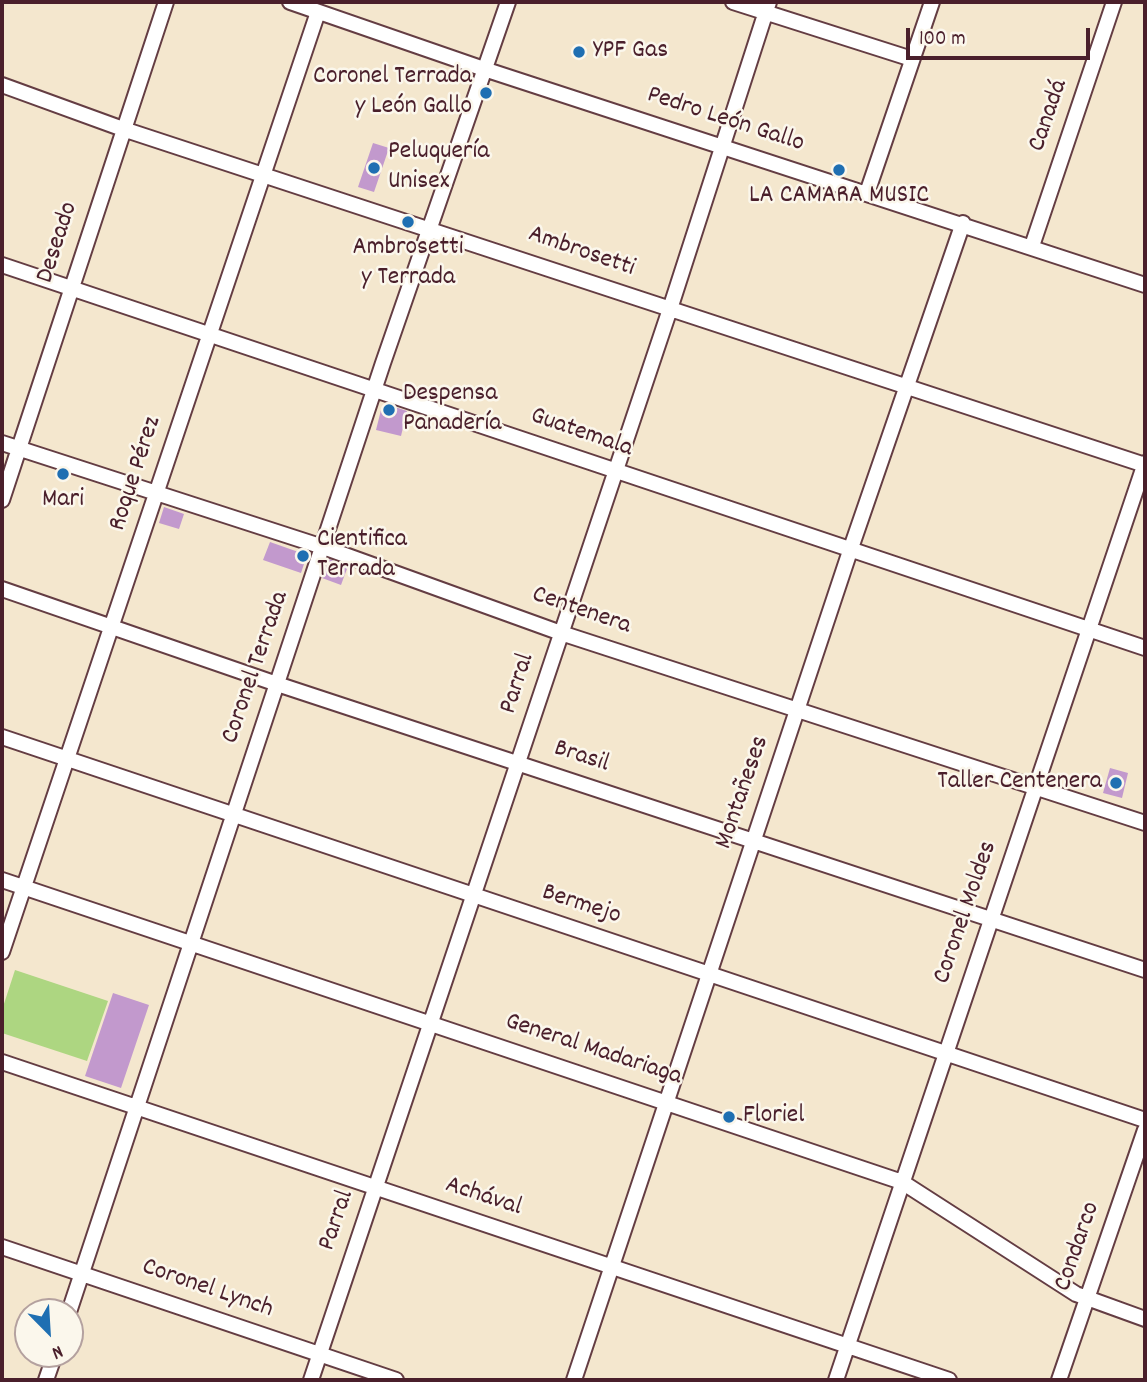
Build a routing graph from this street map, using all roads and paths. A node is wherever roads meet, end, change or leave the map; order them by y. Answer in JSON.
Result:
{"nodes":[{"id":1,"x":166,"y":2,"type":"edge"},
{"id":2,"x":290,"y":2,"type":"edge"},
{"id":3,"x":508,"y":2,"type":"edge"},
{"id":4,"x":733,"y":2,"type":"edge"},
{"id":5,"x":932,"y":2,"type":"edge"},
{"id":6,"x":1114,"y":2,"type":"edge"},
{"id":7,"x":767,"y":7,"type":"edge"},
{"id":8,"x":318,"y":12,"type":"junction"},
{"id":9,"x":912,"y":59,"type":"junction"},
{"id":10,"x":484,"y":69,"type":"junction"},
{"id":11,"x":2,"y":85,"type":"edge"},
{"id":12,"x":123,"y":129,"type":"junction"},
{"id":13,"x":723,"y":147,"type":"junction"},
{"id":14,"x":263,"y":175,"type":"junction"},
{"id":15,"x":867,"y":193,"type":"junction"},
{"id":16,"x":963,"y":223,"type":"junction"},
{"id":17,"x":429,"y":228,"type":"junction"},
{"id":18,"x":1032,"y":246,"type":"junction"},
{"id":19,"x":2,"y":265,"type":"edge"},
{"id":20,"x":1145,"y":285,"type":"edge"},
{"id":21,"x":70,"y":288,"type":"junction"},
{"id":22,"x":670,"y":309,"type":"junction"},
{"id":23,"x":209,"y":334,"type":"junction"},
{"id":24,"x":908,"y":385,"type":"junction"},
{"id":25,"x":375,"y":389,"type":"junction"},
{"id":26,"x":2,"y":443,"type":"edge"},
{"id":27,"x":18,"y":448,"type":"junction"},
{"id":28,"x":1145,"y":464,"type":"edge"},
{"id":29,"x":615,"y":472,"type":"junction"},
{"id":30,"x":156,"y":492,"type":"junction"},
{"id":31,"x":2,"y":500,"type":"edge"},
{"id":32,"x":323,"y":547,"type":"junction"},
{"id":33,"x":851,"y":548,"type":"junction"},
{"id":34,"x":2,"y":589,"type":"edge"},
{"id":35,"x":112,"y":627,"type":"junction"},
{"id":36,"x":1089,"y":629,"type":"junction"},
{"id":37,"x":561,"y":633,"type":"junction"},
{"id":38,"x":1145,"y":648,"type":"edge"},
{"id":39,"x":277,"y":684,"type":"junction"},
{"id":40,"x":798,"y":709,"type":"junction"},
{"id":41,"x":2,"y":737,"type":"edge"},
{"id":42,"x":68,"y":759,"type":"junction"},
{"id":43,"x":519,"y":763,"type":"junction"},
{"id":44,"x":1037,"y":787,"type":"junction"},
{"id":45,"x":235,"y":814,"type":"junction"},
{"id":46,"x":1145,"y":823,"type":"edge"},
{"id":47,"x":753,"y":841,"type":"junction"},
{"id":48,"x":2,"y":880,"type":"edge"},
{"id":49,"x":24,"y":888,"type":"junction"},
{"id":50,"x":473,"y":896,"type":"junction"},
{"id":51,"x":991,"y":919,"type":"junction"},
{"id":52,"x":190,"y":942,"type":"junction"},
{"id":53,"x":2,"y":952,"type":"edge"},
{"id":54,"x":1145,"y":970,"type":"edge"},
{"id":55,"x":709,"y":975,"type":"junction"},
{"id":56,"x":431,"y":1023,"type":"junction"},
{"id":57,"x":946,"y":1051,"type":"junction"},
{"id":58,"x":2,"y":1062,"type":"edge"},
{"id":59,"x":667,"y":1101,"type":"junction"},
{"id":60,"x":136,"y":1109,"type":"junction"},
{"id":61,"x":1145,"y":1120,"type":"edge"},
{"id":62,"x":1145,"y":1130,"type":"edge"},
{"id":63,"x":902,"y":1182,"type":"junction"},
{"id":64,"x":375,"y":1188,"type":"junction"},
{"id":65,"x":2,"y":1247,"type":"edge"},
{"id":66,"x":612,"y":1267,"type":"junction"},
{"id":67,"x":82,"y":1273,"type":"junction"},
{"id":68,"x":74,"y":1298,"type":"edge"},
{"id":69,"x":1087,"y":1299,"type":"junction"},
{"id":70,"x":1145,"y":1319,"type":"edge"},
{"id":71,"x":848,"y":1346,"type":"junction"},
{"id":72,"x":320,"y":1355,"type":"junction"},
{"id":73,"x":311,"y":1380,"type":"edge"},
{"id":74,"x":396,"y":1380,"type":"edge"},
{"id":75,"x":574,"y":1380,"type":"edge"},
{"id":76,"x":836,"y":1380,"type":"edge"},
{"id":77,"x":949,"y":1380,"type":"edge"},
{"id":78,"x":1059,"y":1380,"type":"edge"}],
"edges":[{"from":1,"to":12,"type":"street","name":"Deseado"},
{"from":2,"to":8,"type":"street","name":"Pedro León Gallo"},
{"from":3,"to":10,"type":"street","name":"Coronel Terrada"},
{"from":4,"to":7,"type":"street"},
{"from":5,"to":9,"type":"street"},
{"from":6,"to":18,"type":"street","name":"Canadá"},
{"from":7,"to":9,"type":"street"},
{"from":7,"to":13,"type":"street","name":"Parral"},
{"from":8,"to":10,"type":"street","name":"Pedro León Gallo"},
{"from":8,"to":14,"type":"street","name":"Roque Pérez"},
{"from":9,"to":15,"type":"street"},
{"from":10,"to":13,"type":"street","name":"Pedro León Gallo"},
{"from":10,"to":17,"type":"street","name":"Coronel Terrada"},
{"from":11,"to":12,"type":"street","name":"Ambrosetti"},
{"from":12,"to":14,"type":"street","name":"Ambrosetti"},
{"from":12,"to":21,"type":"street","name":"Deseado"},
{"from":13,"to":15,"type":"street","name":"Pedro León Gallo"},
{"from":13,"to":22,"type":"street","name":"Parral"},
{"from":14,"to":17,"type":"street","name":"Ambrosetti"},
{"from":14,"to":23,"type":"street","name":"Roque Pérez"},
{"from":15,"to":16,"type":"street","name":"Pedro León Gallo"},
{"from":16,"to":18,"type":"street","name":"Pedro León Gallo"},
{"from":16,"to":24,"type":"street","name":"Montañeses"},
{"from":17,"to":22,"type":"street","name":"Ambrosetti"},
{"from":17,"to":25,"type":"street","name":"Coronel Terrada"},
{"from":18,"to":20,"type":"street","name":"Pedro León Gallo"},
{"from":19,"to":21,"type":"street","name":"Guatemala"},
{"from":21,"to":23,"type":"street","name":"Guatemala"},
{"from":21,"to":27,"type":"street","name":"Deseado"},
{"from":22,"to":24,"type":"street","name":"Ambrosetti"},
{"from":22,"to":29,"type":"street","name":"Parral"},
{"from":23,"to":25,"type":"street","name":"Guatemala"},
{"from":23,"to":30,"type":"street","name":"Roque Pérez"},
{"from":24,"to":28,"type":"street","name":"Ambrosetti"},
{"from":24,"to":33,"type":"street","name":"Montañeses"},
{"from":25,"to":29,"type":"street","name":"Guatemala"},
{"from":25,"to":32,"type":"street","name":"Coronel Terrada"},
{"from":26,"to":27,"type":"street","name":"Centenera"},
{"from":27,"to":30,"type":"street","name":"Centenera"},
{"from":27,"to":31,"type":"street","name":"Deseado"},
{"from":28,"to":36,"type":"street","name":"Coronel Moldes"},
{"from":29,"to":33,"type":"street","name":"Guatemala"},
{"from":29,"to":37,"type":"street","name":"Parral"},
{"from":30,"to":32,"type":"street","name":"Centenera"},
{"from":30,"to":35,"type":"street","name":"Roque Pérez"},
{"from":32,"to":37,"type":"street","name":"Centenera"},
{"from":32,"to":39,"type":"street","name":"Coronel Terrada"},
{"from":33,"to":36,"type":"street","name":"Guatemala"},
{"from":33,"to":40,"type":"street","name":"Montañeses"},
{"from":34,"to":35,"type":"street","name":"Brasil"},
{"from":35,"to":39,"type":"street","name":"Brasil"},
{"from":35,"to":42,"type":"street","name":"Roque Pérez"},
{"from":36,"to":38,"type":"street","name":"Guatemala"},
{"from":36,"to":44,"type":"street","name":"Coronel Moldes"},
{"from":37,"to":40,"type":"street","name":"Centenera"},
{"from":37,"to":43,"type":"street","name":"Parral"},
{"from":39,"to":43,"type":"street","name":"Brasil"},
{"from":39,"to":45,"type":"street","name":"Coronel Terrada"},
{"from":40,"to":44,"type":"street","name":"Centenera"},
{"from":40,"to":47,"type":"street","name":"Montañeses"},
{"from":41,"to":42,"type":"street","name":"Bermejo"},
{"from":42,"to":45,"type":"street","name":"Bermejo"},
{"from":42,"to":49,"type":"street","name":"Roque Pérez"},
{"from":43,"to":47,"type":"street","name":"Brasil"},
{"from":43,"to":50,"type":"street","name":"Parral"},
{"from":44,"to":46,"type":"street","name":"Centenera"},
{"from":44,"to":51,"type":"street","name":"Coronel Moldes"},
{"from":45,"to":50,"type":"street","name":"Bermejo"},
{"from":45,"to":52,"type":"street","name":"Coronel Terrada"},
{"from":47,"to":51,"type":"street","name":"Brasil"},
{"from":47,"to":55,"type":"street","name":"Montañeses"},
{"from":48,"to":49,"type":"street","name":"General Madariaga"},
{"from":49,"to":52,"type":"street","name":"General Madariaga"},
{"from":49,"to":53,"type":"street","name":"Roque Pérez"},
{"from":50,"to":55,"type":"street","name":"Bermejo"},
{"from":50,"to":56,"type":"street","name":"Parral"},
{"from":51,"to":54,"type":"street","name":"Brasil"},
{"from":51,"to":57,"type":"street","name":"Coronel Moldes"},
{"from":52,"to":56,"type":"street","name":"General Madariaga"},
{"from":52,"to":60,"type":"street","name":"Coronel Terrada"},
{"from":55,"to":57,"type":"street","name":"Bermejo"},
{"from":55,"to":59,"type":"street","name":"Montañeses"},
{"from":56,"to":59,"type":"street","name":"General Madariaga"},
{"from":56,"to":64,"type":"street","name":"Parral"},
{"from":57,"to":61,"type":"street","name":"Bermejo"},
{"from":57,"to":63,"type":"street","name":"Coronel Moldes"},
{"from":58,"to":60,"type":"street","name":"Achával"},
{"from":59,"to":63,"type":"street","name":"General Madariaga"},
{"from":59,"to":66,"type":"street","name":"Montañeses"},
{"from":60,"to":64,"type":"street","name":"Achával"},
{"from":60,"to":67,"type":"street","name":"Coronel Terrada"},
{"from":62,"to":69,"type":"street","name":"Condarco"},
{"from":63,"to":69,"type":"street","name":"General Madariaga"},
{"from":63,"to":71,"type":"street","name":"Coronel Moldes"},
{"from":64,"to":66,"type":"street","name":"Achával"},
{"from":64,"to":72,"type":"street","name":"Parral"},
{"from":65,"to":67,"type":"street","name":"Coronel Lynch"},
{"from":66,"to":71,"type":"street","name":"Achával"},
{"from":66,"to":75,"type":"street","name":"Montañeses"},
{"from":67,"to":68,"type":"street","name":"Coronel Terrada"},
{"from":67,"to":72,"type":"street","name":"Coronel Lynch"},
{"from":69,"to":70,"type":"street","name":"General Madariaga"},
{"from":69,"to":78,"type":"street","name":"Condarco"},
{"from":71,"to":76,"type":"street","name":"Coronel Moldes"},
{"from":71,"to":77,"type":"street","name":"Achával"},
{"from":72,"to":73,"type":"street","name":"Parral"},
{"from":72,"to":74,"type":"street","name":"Coronel Lynch"}]}
